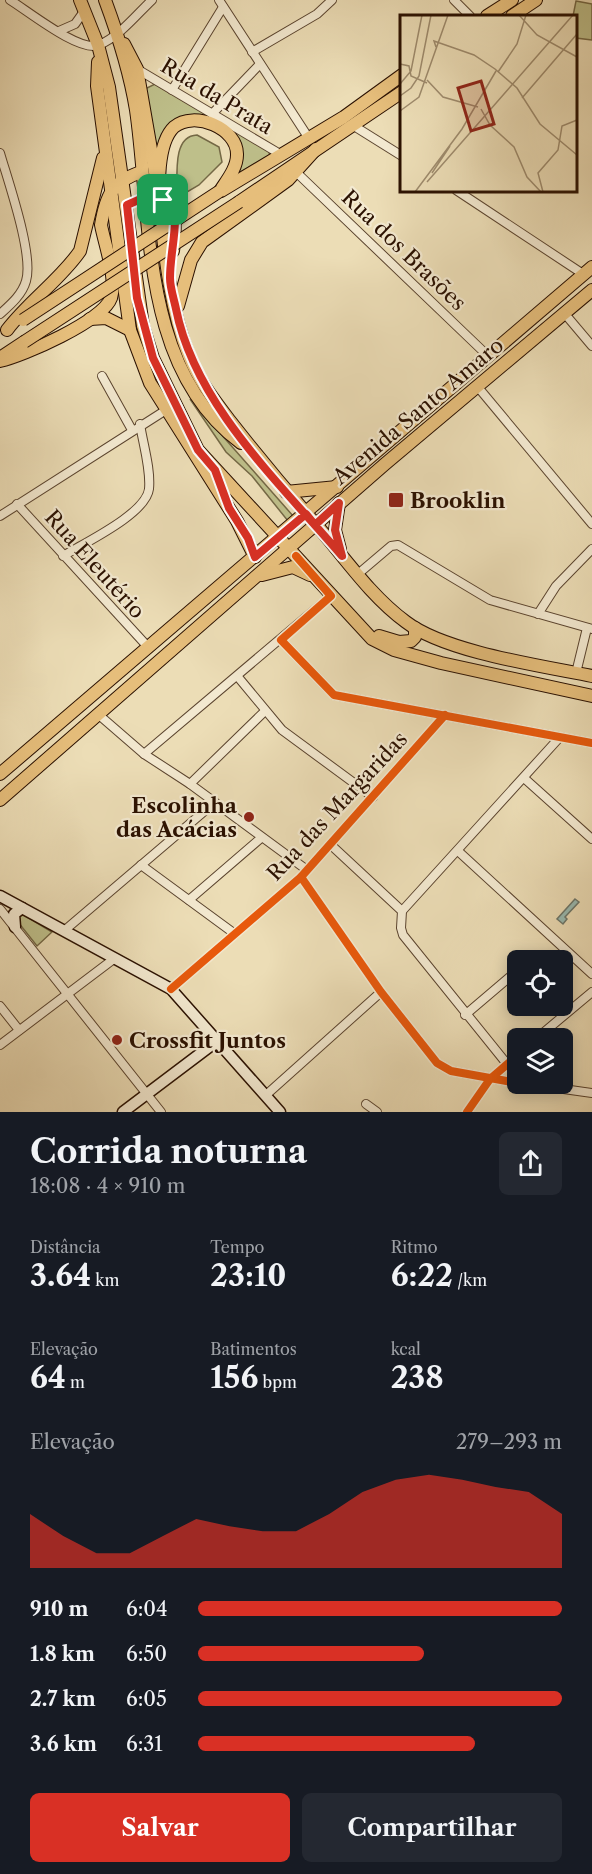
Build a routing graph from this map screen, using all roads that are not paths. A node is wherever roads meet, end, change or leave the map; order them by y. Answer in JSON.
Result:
{"nodes":[{"id":1,"x":10,"y":0,"type":"edge"},
{"id":2,"x":105,"y":0,"type":"edge"},
{"id":3,"x":152,"y":0,"type":"edge"},
{"id":4,"x":333,"y":0,"type":"edge"},
{"id":5,"x":454,"y":0,"type":"edge"},
{"id":6,"x":512,"y":0,"type":"edge"},
{"id":7,"x":536,"y":0,"type":"edge"},
{"id":8,"x":221,"y":3,"type":"edge"},
{"id":9,"x":83,"y":5,"type":"edge"},
{"id":10,"x":469,"y":15,"type":"edge"},
{"id":11,"x":489,"y":15,"type":"edge"},
{"id":12,"x":514,"y":15,"type":"edge"},
{"id":13,"x":59,"y":31,"type":"junction"},
{"id":14,"x":117,"y":33,"type":"junction"},
{"id":15,"x":98,"y":45,"type":"junction"},
{"id":16,"x":252,"y":52,"type":"junction"},
{"id":17,"x":260,"y":64,"type":"junction"},
{"id":18,"x":137,"y":69,"type":"junction"},
{"id":19,"x":400,"y":76,"type":"edge"},
{"id":20,"x":172,"y":90,"type":"junction"},
{"id":21,"x":400,"y":93,"type":"edge"},
{"id":22,"x":212,"y":114,"type":"junction"},
{"id":23,"x":354,"y":126,"type":"junction"},
{"id":24,"x":308,"y":137,"type":"junction"},
{"id":25,"x":105,"y":145,"type":"junction"},
{"id":26,"x":316,"y":149,"type":"junction"},
{"id":27,"x":0,"y":153,"type":"edge"},
{"id":28,"x":280,"y":154,"type":"junction"},
{"id":29,"x":400,"y":155,"type":"edge"},
{"id":30,"x":141,"y":172,"type":"junction"},
{"id":31,"x":296,"y":172,"type":"junction"},
{"id":32,"x":122,"y":178,"type":"junction"},
{"id":33,"x":225,"y":189,"type":"junction"},
{"id":34,"x":111,"y":190,"type":"junction"},
{"id":35,"x":459,"y":192,"type":"edge"},
{"id":36,"x":159,"y":193,"type":"junction"},
{"id":37,"x":143,"y":198,"type":"junction"},
{"id":38,"x":127,"y":205,"type":"junction"},
{"id":39,"x":115,"y":227,"type":"junction"},
{"id":40,"x":588,"y":271,"type":"edge"},
{"id":41,"x":592,"y":290,"type":"edge"},
{"id":42,"x":176,"y":310,"type":"junction"},
{"id":43,"x":0,"y":314,"type":"edge"},
{"id":44,"x":565,"y":314,"type":"junction"},
{"id":45,"x":89,"y":319,"type":"junction"},
{"id":46,"x":130,"y":330,"type":"junction"},
{"id":47,"x":4,"y":332,"type":"edge"},
{"id":48,"x":592,"y":346,"type":"edge"},
{"id":49,"x":487,"y":355,"type":"junction"},
{"id":50,"x":0,"y":359,"type":"edge"},
{"id":51,"x":102,"y":376,"type":"dead end"},
{"id":52,"x":477,"y":386,"type":"junction"},
{"id":53,"x":168,"y":413,"type":"junction"},
{"id":54,"x":140,"y":424,"type":"junction"},
{"id":55,"x":132,"y":430,"type":"junction"},
{"id":56,"x":198,"y":450,"type":"junction"},
{"id":57,"x":251,"y":451,"type":"junction"},
{"id":58,"x":215,"y":470,"type":"junction"},
{"id":59,"x":338,"y":487,"type":"junction"},
{"id":60,"x":286,"y":492,"type":"junction"},
{"id":61,"x":339,"y":503,"type":"junction"},
{"id":62,"x":17,"y":504,"type":"junction"},
{"id":63,"x":229,"y":508,"type":"junction"},
{"id":64,"x":306,"y":514,"type":"junction"},
{"id":65,"x":0,"y":516,"type":"edge"},
{"id":66,"x":592,"y":524,"type":"edge"},
{"id":67,"x":315,"y":525,"type":"junction"},
{"id":68,"x":278,"y":537,"type":"junction"},
{"id":69,"x":290,"y":548,"type":"junction"},
{"id":70,"x":592,"y":549,"type":"edge"},
{"id":71,"x":63,"y":556,"type":"junction"},
{"id":72,"x":342,"y":556,"type":"junction"},
{"id":73,"x":255,"y":557,"type":"junction"},
{"id":74,"x":358,"y":574,"type":"junction"},
{"id":75,"x":314,"y":576,"type":"junction"},
{"id":76,"x":255,"y":577,"type":"junction"},
{"id":77,"x":331,"y":596,"type":"junction"},
{"id":78,"x":538,"y":614,"type":"junction"},
{"id":79,"x":415,"y":628,"type":"junction"},
{"id":80,"x":589,"y":629,"type":"edge"},
{"id":81,"x":364,"y":630,"type":"junction"},
{"id":82,"x":282,"y":640,"type":"junction"},
{"id":83,"x":147,"y":647,"type":"junction"},
{"id":84,"x":576,"y":673,"type":"junction"},
{"id":85,"x":592,"y":676,"type":"edge"},
{"id":86,"x":238,"y":677,"type":"junction"},
{"id":87,"x":592,"y":696,"type":"edge"},
{"id":88,"x":265,"y":711,"type":"junction"},
{"id":89,"x":99,"y":715,"type":"junction"},
{"id":90,"x":445,"y":715,"type":"junction"},
{"id":91,"x":560,"y":737,"type":"junction"},
{"id":92,"x":592,"y":743,"type":"edge"},
{"id":93,"x":144,"y":754,"type":"junction"},
{"id":94,"x":0,"y":774,"type":"edge"},
{"id":95,"x":524,"y":778,"type":"junction"},
{"id":96,"x":190,"y":784,"type":"junction"},
{"id":97,"x":373,"y":797,"type":"junction"},
{"id":98,"x":0,"y":800,"type":"edge"},
{"id":99,"x":214,"y":803,"type":"junction"},
{"id":100,"x":261,"y":838,"type":"junction"},
{"id":101,"x":592,"y":839,"type":"edge"},
{"id":102,"x":331,"y":845,"type":"junction"},
{"id":103,"x":458,"y":851,"type":"junction"},
{"id":104,"x":141,"y":865,"type":"junction"},
{"id":105,"x":307,"y":870,"type":"junction"},
{"id":106,"x":301,"y":877,"type":"junction"},
{"id":107,"x":0,"y":896,"type":"edge"},
{"id":108,"x":189,"y":900,"type":"junction"},
{"id":109,"x":22,"y":908,"type":"junction"},
{"id":110,"x":402,"y":911,"type":"junction"},
{"id":111,"x":1,"y":914,"type":"edge"},
{"id":112,"x":15,"y":927,"type":"junction"},
{"id":113,"x":64,"y":930,"type":"junction"},
{"id":114,"x":235,"y":934,"type":"junction"},
{"id":115,"x":116,"y":958,"type":"junction"},
{"id":116,"x":592,"y":974,"type":"edge"},
{"id":117,"x":507,"y":979,"type":"edge"},
{"id":118,"x":171,"y":989,"type":"junction"},
{"id":119,"x":381,"y":992,"type":"junction"},
{"id":120,"x":592,"y":992,"type":"edge"},
{"id":121,"x":69,"y":993,"type":"junction"},
{"id":122,"x":0,"y":1006,"type":"edge"},
{"id":123,"x":465,"y":1015,"type":"junction"},
{"id":124,"x":549,"y":1028,"type":"edge"},
{"id":125,"x":19,"y":1030,"type":"junction"},
{"id":126,"x":217,"y":1041,"type":"junction"},
{"id":127,"x":0,"y":1045,"type":"edge"},
{"id":128,"x":507,"y":1064,"type":"joint"},
{"id":129,"x":490,"y":1079,"type":"junction"},
{"id":130,"x":507,"y":1081,"type":"edge"},
{"id":131,"x":573,"y":1090,"type":"edge"},
{"id":132,"x":147,"y":1093,"type":"junction"},
{"id":133,"x":592,"y":1093,"type":"edge"},
{"id":134,"x":266,"y":1095,"type":"junction"},
{"id":135,"x":366,"y":1104,"type":"dead end"},
{"id":136,"x":123,"y":1112,"type":"edge"},
{"id":137,"x":161,"y":1112,"type":"edge"},
{"id":138,"x":280,"y":1112,"type":"edge"},
{"id":139,"x":376,"y":1112,"type":"edge"},
{"id":140,"x":467,"y":1112,"type":"edge"}],
"edges":[{"from":1,"to":13,"type":"street"},
{"from":2,"to":14,"type":"main road"},
{"from":3,"to":14,"type":"street"},
{"from":4,"to":16,"type":"street"},
{"from":5,"to":10,"type":"street"},
{"from":6,"to":11,"type":"main road"},
{"from":7,"to":12,"type":"main road"},
{"from":8,"to":16,"type":"street"},
{"from":8,"to":20,"type":"street"},
{"from":9,"to":13,"type":"street"},
{"from":9,"to":15,"type":"main road"},
{"from":13,"to":15,"type":"street"},
{"from":14,"to":15,"type":"street"},
{"from":14,"to":18,"type":"main road"},
{"from":14,"to":30,"type":"main road"},
{"from":15,"to":25,"type":"main road"},
{"from":15,"to":32,"type":"main road"},
{"from":16,"to":17,"type":"street"},
{"from":17,"to":22,"type":"street"},
{"from":17,"to":24,"type":"street"},
{"from":18,"to":20,"type":"street","name":"Rua da Prata"},
{"from":18,"to":36,"type":"main road"},
{"from":19,"to":24,"type":"main road"},
{"from":20,"to":22,"type":"street","name":"Rua da Prata"},
{"from":21,"to":23,"type":"main road"},
{"from":22,"to":28,"type":"street","name":"Rua da Prata"},
{"from":23,"to":26,"type":"main road"},
{"from":23,"to":29,"type":"street"},
{"from":24,"to":28,"type":"main road"},
{"from":25,"to":34,"type":"main road"},
{"from":25,"to":47,"type":"main road"},
{"from":26,"to":31,"type":"main road"},
{"from":26,"to":50,"type":"main road","bridge":true},
{"from":27,"to":43,"type":"street"},
{"from":28,"to":33,"type":"main road"},
{"from":30,"to":32,"type":"main road"},
{"from":30,"to":37,"type":"main road"},
{"from":31,"to":42,"type":"main road"},
{"from":31,"to":49,"type":"street","name":"Rua dos Brasões"},
{"from":32,"to":34,"type":"main road"},
{"from":32,"to":38,"type":"main road"},
{"from":33,"to":36,"type":"main road"},
{"from":33,"to":47,"type":"main road","bridge":true},
{"from":34,"to":39,"type":"main road"},
{"from":34,"to":45,"type":"main road"},
{"from":35,"to":40,"type":"street"},
{"from":36,"to":37,"type":"main road"},
{"from":36,"to":42,"type":"main road"},
{"from":37,"to":38,"type":"main road"},
{"from":37,"to":57,"type":"main road"},
{"from":38,"to":39,"type":"main road"},
{"from":38,"to":56,"type":"main road"},
{"from":39,"to":46,"type":"main road"},
{"from":40,"to":49,"type":"main road","name":"Avenida Santo Amaro"},
{"from":41,"to":44,"type":"main road","name":"Avenida Santo Amaro"},
{"from":42,"to":57,"type":"main road"},
{"from":44,"to":48,"type":"street"},
{"from":44,"to":52,"type":"main road","name":"Avenida Santo Amaro"},
{"from":45,"to":46,"type":"main road"},
{"from":45,"to":50,"type":"main road"},
{"from":46,"to":53,"type":"main road"},
{"from":49,"to":59,"type":"main road","name":"Avenida Santo Amaro"},
{"from":51,"to":55,"type":"street"},
{"from":52,"to":61,"type":"main road","name":"Avenida Santo Amaro"},
{"from":52,"to":66,"type":"street"},
{"from":53,"to":54,"type":"street"},
{"from":53,"to":56,"type":"main road"},
{"from":53,"to":63,"type":"main road"},
{"from":54,"to":55,"type":"street"},
{"from":54,"to":71,"type":"street"},
{"from":55,"to":62,"type":"street"},
{"from":56,"to":58,"type":"main road"},
{"from":57,"to":60,"type":"main road"},
{"from":58,"to":63,"type":"main road"},
{"from":58,"to":68,"type":"main road"},
{"from":59,"to":60,"type":"main road"},
{"from":59,"to":64,"type":"main road","name":"Avenida Santo Amaro"},
{"from":60,"to":64,"type":"main road"},
{"from":61,"to":67,"type":"main road","name":"Avenida Santo Amaro"},
{"from":61,"to":72,"type":"main road"},
{"from":62,"to":65,"type":"street"},
{"from":62,"to":71,"type":"street","name":"Rua Eleutério"},
{"from":63,"to":73,"type":"main road"},
{"from":64,"to":67,"type":"main road"},
{"from":64,"to":68,"type":"main road","name":"Avenida Santo Amaro"},
{"from":67,"to":69,"type":"main road","name":"Avenida Santo Amaro"},
{"from":67,"to":72,"type":"main road"},
{"from":68,"to":69,"type":"main road"},
{"from":68,"to":73,"type":"main road","name":"Avenida Santo Amaro"},
{"from":69,"to":75,"type":"main road"},
{"from":69,"to":76,"type":"main road","name":"Avenida Santo Amaro"},
{"from":70,"to":78,"type":"street"},
{"from":71,"to":83,"type":"street","name":"Rua Eleutério"},
{"from":72,"to":74,"type":"main road"},
{"from":73,"to":83,"type":"main road","name":"Avenida Santo Amaro"},
{"from":74,"to":78,"type":"street"},
{"from":74,"to":79,"type":"main road"},
{"from":75,"to":76,"type":"main road"},
{"from":75,"to":77,"type":"main road"},
{"from":76,"to":89,"type":"main road","name":"Avenida Santo Amaro"},
{"from":77,"to":81,"type":"main road"},
{"from":77,"to":82,"type":"street"},
{"from":78,"to":80,"type":"street"},
{"from":79,"to":81,"type":"main road"},
{"from":79,"to":84,"type":"main road"},
{"from":80,"to":84,"type":"street"},
{"from":81,"to":87,"type":"main road"},
{"from":82,"to":86,"type":"street"},
{"from":82,"to":90,"type":"street"},
{"from":83,"to":94,"type":"main road","name":"Avenida Santo Amaro"},
{"from":84,"to":85,"type":"main road"},
{"from":86,"to":88,"type":"street"},
{"from":86,"to":93,"type":"street"},
{"from":88,"to":96,"type":"street"},
{"from":88,"to":97,"type":"street"},
{"from":89,"to":93,"type":"street"},
{"from":89,"to":98,"type":"main road","name":"Avenida Santo Amaro"},
{"from":90,"to":91,"type":"street"},
{"from":90,"to":97,"type":"street","name":"Rua das Margaridas"},
{"from":91,"to":92,"type":"street"},
{"from":91,"to":95,"type":"street"},
{"from":93,"to":96,"type":"street"},
{"from":95,"to":101,"type":"street"},
{"from":95,"to":103,"type":"street"},
{"from":96,"to":99,"type":"street"},
{"from":97,"to":102,"type":"street","name":"Rua das Margaridas"},
{"from":99,"to":100,"type":"street"},
{"from":99,"to":104,"type":"street"},
{"from":100,"to":105,"type":"street"},
{"from":100,"to":108,"type":"street"},
{"from":102,"to":105,"type":"street","name":"Rua das Margaridas"},
{"from":102,"to":110,"type":"street"},
{"from":103,"to":110,"type":"street"},
{"from":103,"to":116,"type":"street"},
{"from":104,"to":108,"type":"street"},
{"from":104,"to":113,"type":"street"},
{"from":105,"to":106,"type":"street","name":"Rua das Margaridas"},
{"from":106,"to":114,"type":"street","name":"Rua das Margaridas"},
{"from":106,"to":119,"type":"street"},
{"from":107,"to":109,"type":"street"},
{"from":108,"to":114,"type":"street"},
{"from":109,"to":112,"type":"street"},
{"from":109,"to":113,"type":"street"},
{"from":110,"to":123,"type":"street"},
{"from":111,"to":112,"type":"street"},
{"from":112,"to":121,"type":"street"},
{"from":113,"to":115,"type":"street"},
{"from":114,"to":118,"type":"street","name":"Rua das Margaridas"},
{"from":115,"to":118,"type":"street"},
{"from":115,"to":121,"type":"street"},
{"from":117,"to":123,"type":"street"},
{"from":118,"to":126,"type":"street"},
{"from":119,"to":129,"type":"street"},
{"from":119,"to":134,"type":"street"},
{"from":120,"to":124,"type":"street"},
{"from":121,"to":125,"type":"street"},
{"from":121,"to":132,"type":"street"},
{"from":122,"to":125,"type":"street"},
{"from":123,"to":128,"type":"street"},
{"from":125,"to":127,"type":"street"},
{"from":126,"to":132,"type":"street"},
{"from":126,"to":134,"type":"street"},
{"from":128,"to":129,"type":"street"},
{"from":129,"to":130,"type":"street"},
{"from":129,"to":140,"type":"street"},
{"from":131,"to":133,"type":"street"},
{"from":132,"to":136,"type":"street"},
{"from":132,"to":137,"type":"street"},
{"from":134,"to":138,"type":"street"},
{"from":135,"to":139,"type":"street"}]}
